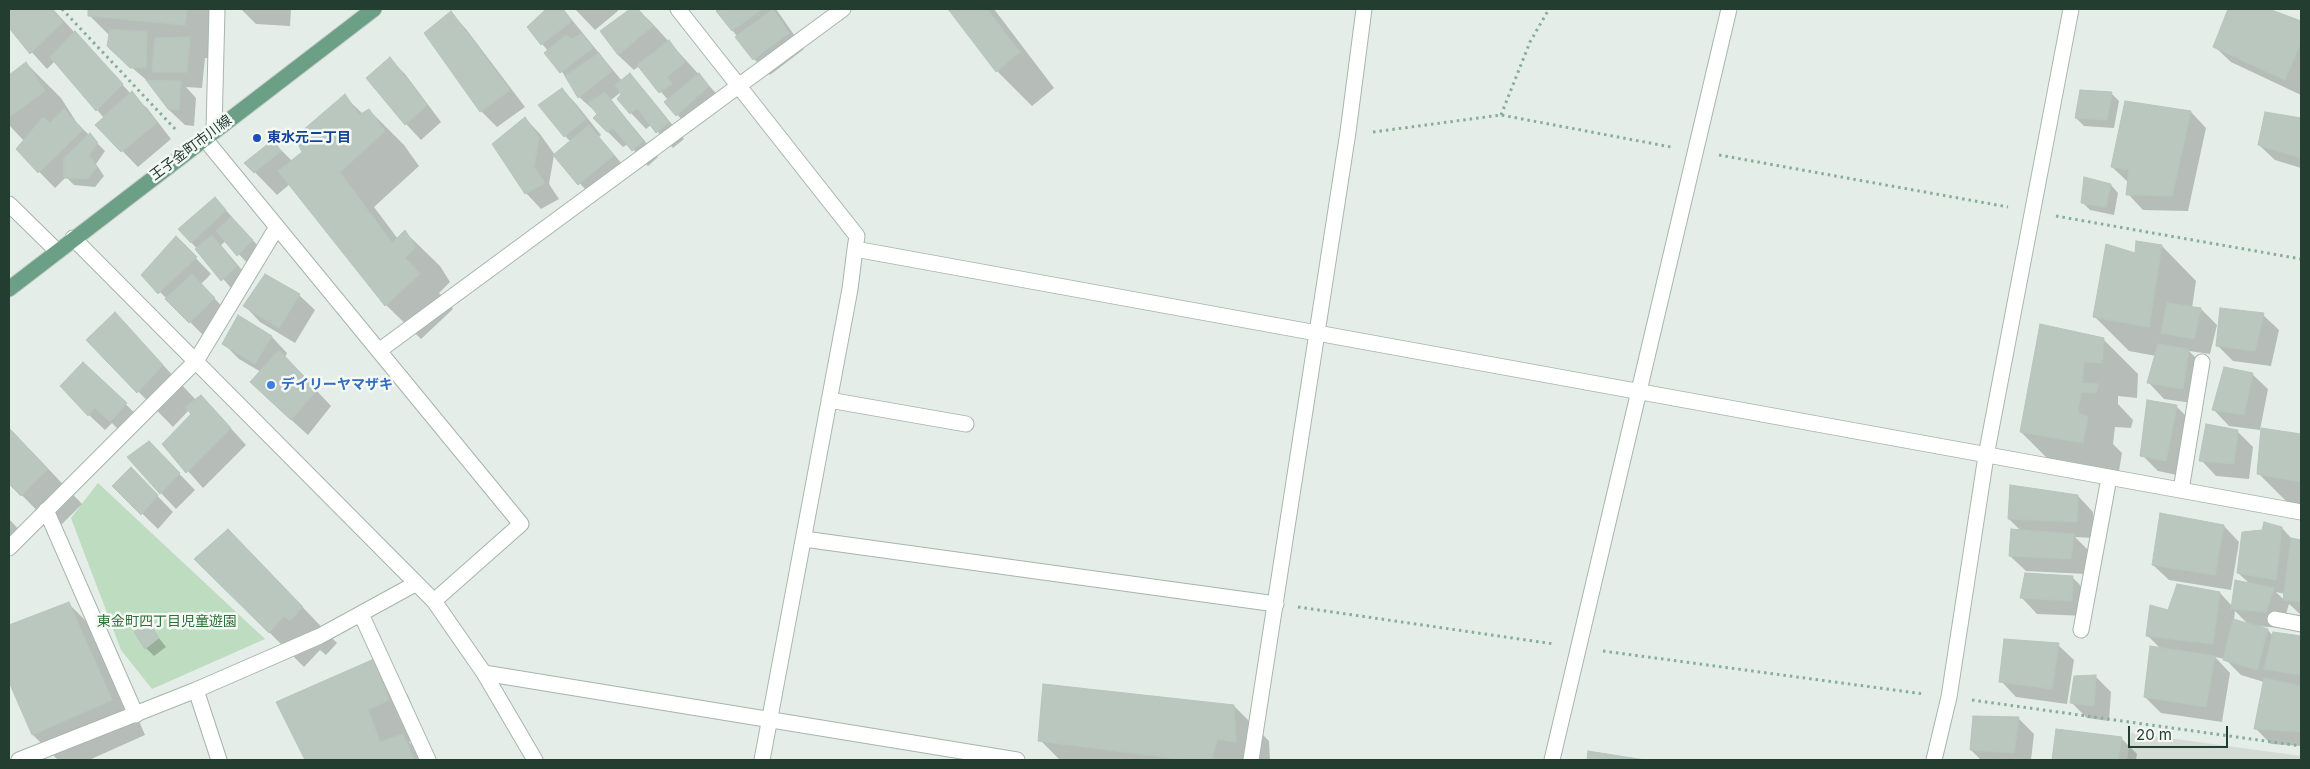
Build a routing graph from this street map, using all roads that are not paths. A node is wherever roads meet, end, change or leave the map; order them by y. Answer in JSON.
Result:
{"nodes":[{"id":1,"x":217,"y":9,"type":"edge"},
{"id":2,"x":374,"y":9,"type":"edge"},
{"id":3,"x":678,"y":9,"type":"edge"},
{"id":4,"x":843,"y":9,"type":"edge"},
{"id":5,"x":1364,"y":9,"type":"edge"},
{"id":6,"x":1729,"y":9,"type":"edge"},
{"id":7,"x":2071,"y":9,"type":"edge"},
{"id":8,"x":740,"y":85,"type":"junction"},
{"id":9,"x":203,"y":139,"type":"junction"},
{"id":10,"x":9,"y":204,"type":"edge"},
{"id":11,"x":277,"y":227,"type":"junction"},
{"id":12,"x":73,"y":238,"type":"junction"},
{"id":13,"x":855,"y":249,"type":"junction"},
{"id":14,"x":57,"y":251,"type":"junction"},
{"id":15,"x":9,"y":289,"type":"edge"},
{"id":16,"x":1315,"y":333,"type":"junction"},
{"id":17,"x":380,"y":350,"type":"junction"},
{"id":18,"x":196,"y":361,"type":"junction"},
{"id":19,"x":2202,"y":362,"type":"dead end"},
{"id":20,"x":1639,"y":392,"type":"junction"},
{"id":21,"x":829,"y":400,"type":"junction"},
{"id":22,"x":966,"y":424,"type":"dead end"},
{"id":23,"x":1986,"y":456,"type":"junction"},
{"id":24,"x":2109,"y":478,"type":"junction"},
{"id":25,"x":2181,"y":490,"type":"junction"},
{"id":26,"x":46,"y":510,"type":"junction"},
{"id":27,"x":2301,"y":512,"type":"edge"},
{"id":28,"x":804,"y":539,"type":"junction"},
{"id":29,"x":9,"y":548,"type":"edge"},
{"id":30,"x":415,"y":584,"type":"junction"},
{"id":31,"x":434,"y":601,"type":"junction"},
{"id":32,"x":1276,"y":604,"type":"junction"},
{"id":33,"x":361,"y":614,"type":"junction"},
{"id":34,"x":2275,"y":620,"type":"dead end"},
{"id":35,"x":2301,"y":624,"type":"edge"},
{"id":36,"x":2081,"y":630,"type":"dead end"},
{"id":37,"x":484,"y":673,"type":"junction"},
{"id":38,"x":196,"y":690,"type":"junction"},
{"id":39,"x":136,"y":715,"type":"junction"},
{"id":40,"x":770,"y":719,"type":"junction"},
{"id":41,"x":19,"y":760,"type":"edge"},
{"id":42,"x":219,"y":760,"type":"edge"},
{"id":43,"x":428,"y":760,"type":"edge"},
{"id":44,"x":535,"y":760,"type":"edge"},
{"id":45,"x":762,"y":760,"type":"edge"},
{"id":46,"x":1017,"y":760,"type":"edge"},
{"id":47,"x":1251,"y":760,"type":"edge"},
{"id":48,"x":1552,"y":760,"type":"edge"},
{"id":49,"x":1934,"y":760,"type":"edge"}],
"edges":[{"from":1,"to":9,"type":"street"},
{"from":2,"to":9,"type":"main road","name":"王子金町市川線"},
{"from":3,"to":8,"type":"street"},
{"from":4,"to":8,"type":"street"},
{"from":5,"to":16,"type":"street"},
{"from":6,"to":20,"type":"street"},
{"from":7,"to":23,"type":"street"},
{"from":8,"to":13,"type":"street"},
{"from":8,"to":17,"type":"street"},
{"from":9,"to":11,"type":"street"},
{"from":9,"to":12,"type":"main road","name":"王子金町市川線"},
{"from":10,"to":14,"type":"street"},
{"from":11,"to":17,"type":"street"},
{"from":11,"to":18,"type":"street"},
{"from":12,"to":14,"type":"main road","name":"王子金町市川線"},
{"from":12,"to":18,"type":"street"},
{"from":13,"to":16,"type":"street"},
{"from":13,"to":21,"type":"street"},
{"from":14,"to":15,"type":"main road","name":"王子金町市川線"},
{"from":16,"to":20,"type":"street"},
{"from":16,"to":32,"type":"street"},
{"from":17,"to":31,"type":"street"},
{"from":18,"to":26,"type":"street"},
{"from":18,"to":30,"type":"street"},
{"from":19,"to":25,"type":"street"},
{"from":20,"to":23,"type":"street"},
{"from":20,"to":48,"type":"street"},
{"from":21,"to":22,"type":"street"},
{"from":21,"to":28,"type":"street"},
{"from":23,"to":24,"type":"street"},
{"from":23,"to":49,"type":"street"},
{"from":24,"to":25,"type":"street"},
{"from":24,"to":36,"type":"street"},
{"from":25,"to":27,"type":"street"},
{"from":26,"to":29,"type":"street"},
{"from":26,"to":39,"type":"street"},
{"from":28,"to":32,"type":"street"},
{"from":28,"to":40,"type":"street"},
{"from":30,"to":31,"type":"street"},
{"from":30,"to":33,"type":"street"},
{"from":31,"to":37,"type":"street"},
{"from":32,"to":47,"type":"street"},
{"from":33,"to":38,"type":"street"},
{"from":33,"to":43,"type":"street"},
{"from":34,"to":35,"type":"street"},
{"from":37,"to":40,"type":"street"},
{"from":37,"to":44,"type":"street"},
{"from":38,"to":39,"type":"street"},
{"from":38,"to":42,"type":"street"},
{"from":39,"to":41,"type":"street"},
{"from":40,"to":45,"type":"street"},
{"from":40,"to":46,"type":"street"}]}
